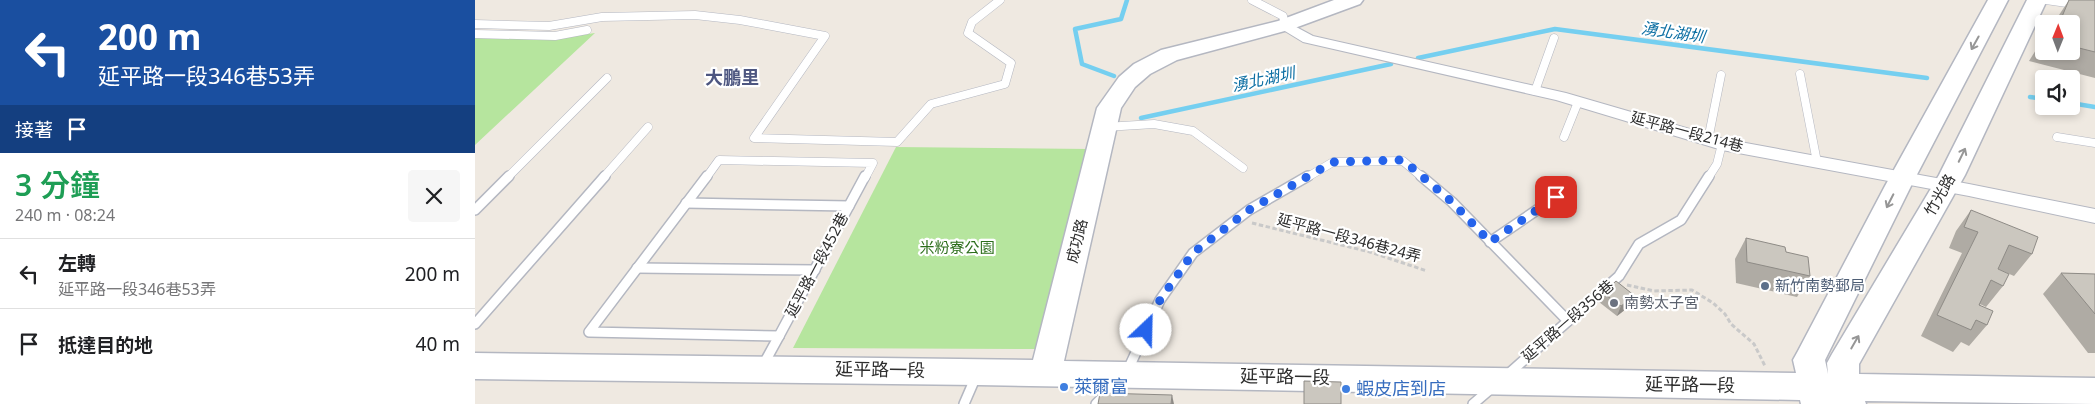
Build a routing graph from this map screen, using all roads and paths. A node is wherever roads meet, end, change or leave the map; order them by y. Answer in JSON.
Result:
{"nodes":[{"id":1,"x":1000,"y":0,"type":"edge"},
{"id":2,"x":1252,"y":0,"type":"edge"},
{"id":3,"x":1998,"y":0,"type":"edge"},
{"id":4,"x":2037,"y":0,"type":"edge"},
{"id":5,"x":2046,"y":0,"type":"edge"},
{"id":6,"x":1346,"y":2,"type":"edge"},
{"id":7,"x":2095,"y":7,"type":"edge"},
{"id":8,"x":475,"y":24,"type":"edge"},
{"id":9,"x":1285,"y":25,"type":"junction"},
{"id":10,"x":587,"y":30,"type":"dead end"},
{"id":11,"x":475,"y":34,"type":"edge"},
{"id":12,"x":1554,"y":38,"type":"dead end"},
{"id":13,"x":1799,"y":74,"type":"dead end"},
{"id":14,"x":1721,"y":75,"type":"dead end"},
{"id":15,"x":607,"y":78,"type":"dead end"},
{"id":16,"x":1535,"y":91,"type":"junction"},
{"id":17,"x":1579,"y":102,"type":"junction"},
{"id":18,"x":1107,"y":118,"type":"junction"},
{"id":19,"x":648,"y":127,"type":"dead end"},
{"id":20,"x":1564,"y":137,"type":"dead end"},
{"id":21,"x":2057,"y":137,"type":"dead end"},
{"id":22,"x":1715,"y":142,"type":"junction"},
{"id":23,"x":2095,"y":143,"type":"edge"},
{"id":24,"x":1817,"y":162,"type":"junction"},
{"id":25,"x":1243,"y":168,"type":"dead end"},
{"id":26,"x":1905,"y":177,"type":"junction"},
{"id":27,"x":1945,"y":185,"type":"junction"},
{"id":28,"x":1556,"y":197,"type":"dead end"},
{"id":29,"x":686,"y":203,"type":"junction"},
{"id":30,"x":849,"y":206,"type":"junction"},
{"id":31,"x":475,"y":210,"type":"edge"},
{"id":32,"x":2095,"y":216,"type":"edge"},
{"id":33,"x":1237,"y":220,"type":"junction"},
{"id":34,"x":1490,"y":242,"type":"junction"},
{"id":35,"x":637,"y":268,"type":"junction"},
{"id":36,"x":815,"y":270,"type":"junction"},
{"id":37,"x":1427,"y":271,"type":"dead end"},
{"id":38,"x":1615,"y":279,"type":"junction"},
{"id":39,"x":1567,"y":321,"type":"junction"},
{"id":40,"x":475,"y":324,"type":"edge"},
{"id":41,"x":779,"y":336,"type":"junction"},
{"id":42,"x":475,"y":366,"type":"edge"},
{"id":43,"x":761,"y":368,"type":"junction"},
{"id":44,"x":979,"y":372,"type":"junction"},
{"id":45,"x":1045,"y":373,"type":"junction"},
{"id":46,"x":1126,"y":374,"type":"junction"},
{"id":47,"x":1500,"y":381,"type":"junction"},
{"id":48,"x":1773,"y":386,"type":"junction"},
{"id":49,"x":2095,"y":392,"type":"edge"},
{"id":50,"x":1815,"y":396,"type":"edge"},
{"id":51,"x":1847,"y":396,"type":"edge"},
{"id":52,"x":2043,"y":397,"type":"edge"},
{"id":53,"x":964,"y":404,"type":"edge"},
{"id":54,"x":1095,"y":404,"type":"edge"},
{"id":55,"x":1473,"y":404,"type":"edge"}],
"edges":[{"from":1,"to":8,"type":"lane"},
{"from":2,"to":9,"type":"lane"},
{"from":3,"to":26,"type":"street","one_way":true},
{"from":27,"to":4,"type":"street","name":"竹光路","one_way":true},
{"from":5,"to":7,"type":"lane"},
{"from":6,"to":9,"type":"street"},
{"from":9,"to":16,"type":"street","name":"延平路一段214巷"},
{"from":9,"to":18,"type":"street"},
{"from":10,"to":11,"type":"lane"},
{"from":12,"to":16,"type":"lane"},
{"from":13,"to":24,"type":"lane"},
{"from":14,"to":22,"type":"lane","name":"延平路一段356巷"},
{"from":15,"to":31,"type":"lane"},
{"from":16,"to":17,"type":"street","name":"延平路一段214巷"},
{"from":17,"to":20,"type":"lane"},
{"from":17,"to":22,"type":"street","name":"延平路一段214巷"},
{"from":18,"to":25,"type":"lane"},
{"from":18,"to":45,"type":"street","name":"成功路"},
{"from":19,"to":40,"type":"lane"},
{"from":21,"to":23,"type":"lane"},
{"from":22,"to":24,"type":"street","name":"延平路一段214巷"},
{"from":22,"to":38,"type":"lane","name":"延平路一段356巷"},
{"from":24,"to":26,"type":"street","name":"延平路一段214巷"},
{"from":26,"to":27,"type":"street","name":"延平路一段214巷"},
{"from":26,"to":50,"type":"street","one_way":true},
{"from":27,"to":32,"type":"street","name":"延平路一段214巷"},
{"from":51,"to":27,"type":"street","name":"竹光路","one_way":true},
{"from":28,"to":34,"type":"lane"},
{"from":29,"to":30,"type":"lane"},
{"from":29,"to":30,"type":"lane","name":"延平路一段452巷"},
{"from":29,"to":35,"type":"lane"},
{"from":30,"to":36,"type":"lane","name":"延平路一段452巷"},
{"from":33,"to":34,"type":"lane"},
{"from":33,"to":37,"type":"path","name":"延平路一段346巷24弄"},
{"from":33,"to":46,"type":"lane"},
{"from":34,"to":39,"type":"lane"},
{"from":35,"to":36,"type":"lane"},
{"from":35,"to":41,"type":"lane"},
{"from":36,"to":41,"type":"lane","name":"延平路一段452巷"},
{"from":38,"to":39,"type":"lane","name":"延平路一段356巷"},
{"from":38,"to":48,"type":"path"},
{"from":39,"to":47,"type":"lane","name":"延平路一段356巷"},
{"from":41,"to":43,"type":"lane","name":"延平路一段452巷"},
{"from":42,"to":43,"type":"street","name":"延平路一段"},
{"from":43,"to":44,"type":"street","name":"延平路一段"},
{"from":44,"to":45,"type":"street","name":"延平路一段"},
{"from":44,"to":53,"type":"lane"},
{"from":45,"to":46,"type":"street","name":"延平路一段"},
{"from":46,"to":47,"type":"street","name":"延平路一段"},
{"from":46,"to":54,"type":"lane"},
{"from":47,"to":48,"type":"street","name":"延平路一段"},
{"from":47,"to":55,"type":"lane"},
{"from":48,"to":50,"type":"street","name":"延平路一段"},
{"from":49,"to":52,"type":"street","name":"延平路一段"},
{"from":50,"to":51,"type":"street","name":"延平路一段"},
{"from":51,"to":52,"type":"street","name":"延平路一段"}]}
